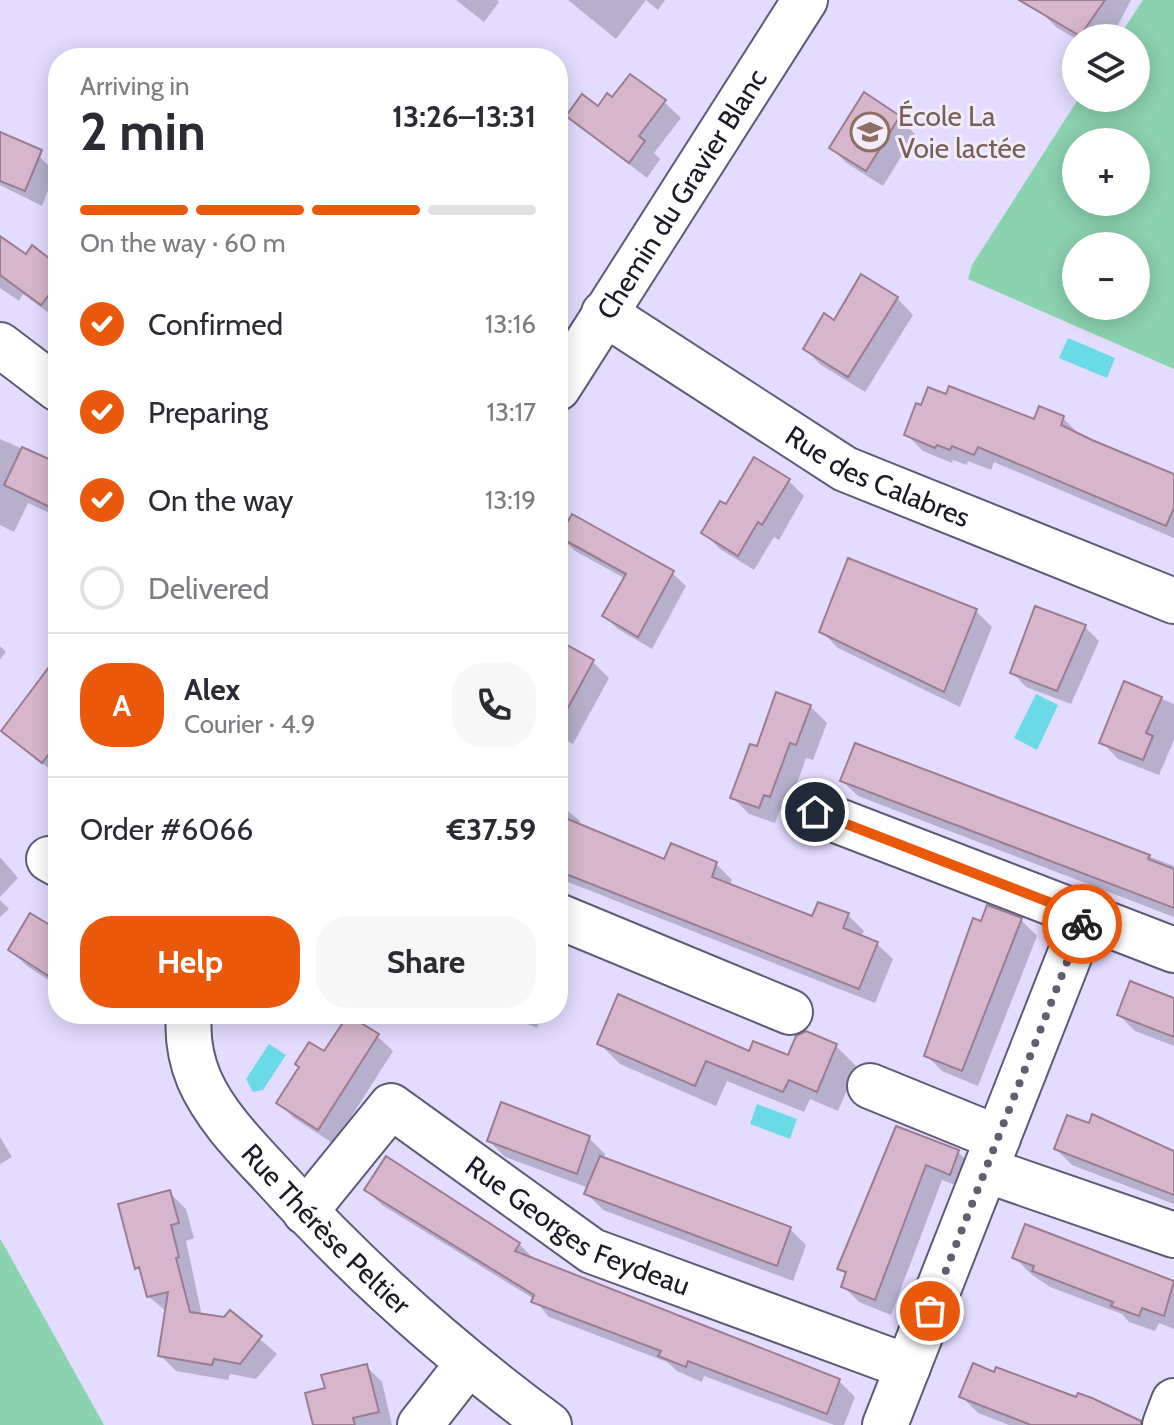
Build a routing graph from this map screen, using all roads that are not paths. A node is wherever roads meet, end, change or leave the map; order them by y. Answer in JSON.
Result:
{"nodes":[{"id":1,"x":805,"y":0,"type":"edge"},
{"id":2,"x":604,"y":313,"type":"junction"},
{"id":3,"x":0,"y":345,"type":"edge"},
{"id":4,"x":568,"y":372,"type":"edge"},
{"id":5,"x":48,"y":381,"type":"edge"},
{"id":6,"x":1174,"y":601,"type":"edge"},
{"id":7,"x":815,"y":812,"type":"dead end"},
{"id":8,"x":1085,"y":916,"type":"junction"},
{"id":9,"x":568,"y":920,"type":"edge"},
{"id":10,"x":1174,"y":950,"type":"edge"},
{"id":11,"x":790,"y":1012,"type":"dead end"},
{"id":12,"x":188,"y":1024,"type":"edge"},
{"id":13,"x":870,"y":1086,"type":"dead end"},
{"id":14,"x":992,"y":1154,"type":"junction"},
{"id":15,"x":305,"y":1212,"type":"junction"},
{"id":16,"x":1174,"y":1235,"type":"edge"},
{"id":17,"x":467,"y":1365,"type":"junction"},
{"id":18,"x":908,"y":1367,"type":"junction"},
{"id":19,"x":1174,"y":1401,"type":"edge"},
{"id":20,"x":893,"y":1423,"type":"edge"},
{"id":21,"x":420,"y":1425,"type":"edge"},
{"id":22,"x":549,"y":1425,"type":"edge"},
{"id":23,"x":1165,"y":1425,"type":"edge"}],
"edges":[{"from":1,"to":2,"type":"street","name":"Chemin du Gravier Blanc"},
{"from":2,"to":4,"type":"street","name":"Chemin du Gravier Blanc"},
{"from":2,"to":6,"type":"street","name":"Rue des Calabres"},
{"from":3,"to":5,"type":"street"},
{"from":7,"to":8,"type":"street"},
{"from":8,"to":10,"type":"street"},
{"from":8,"to":14,"type":"street"},
{"from":9,"to":11,"type":"street"},
{"from":12,"to":15,"type":"street","name":"Rue Thérèse Peltier"},
{"from":13,"to":14,"type":"street"},
{"from":14,"to":16,"type":"street"},
{"from":14,"to":18,"type":"street"},
{"from":15,"to":17,"type":"street","name":"Rue Thérèse Peltier"},
{"from":15,"to":18,"type":"street","name":"Rue Georges Feydeau"},
{"from":17,"to":21,"type":"street"},
{"from":17,"to":22,"type":"street","name":"Rue Thérèse Peltier"},
{"from":18,"to":20,"type":"street"},
{"from":19,"to":23,"type":"street"}]}
